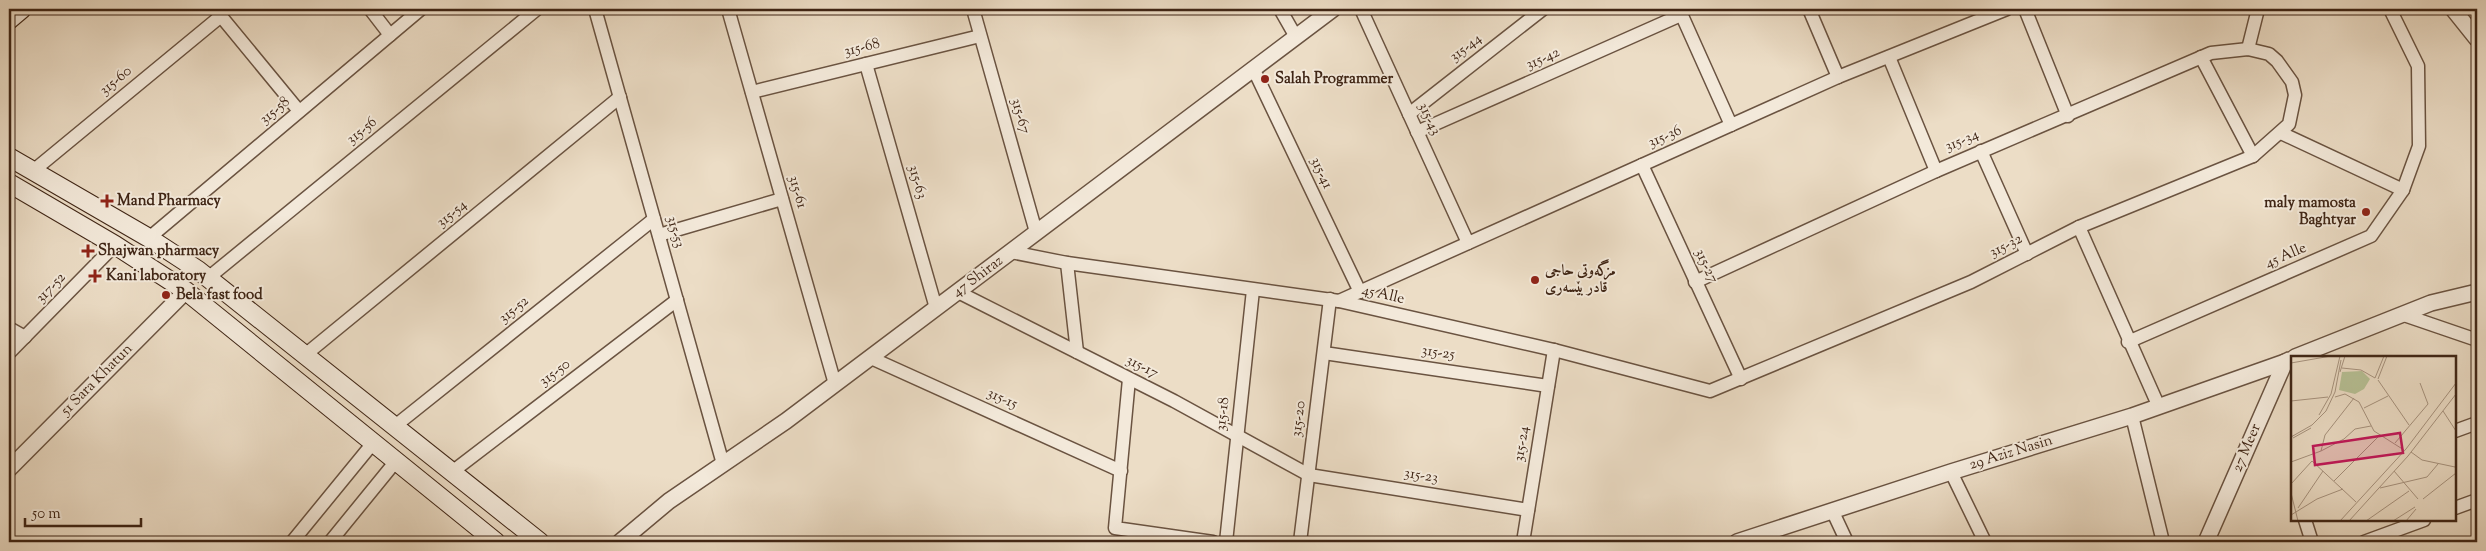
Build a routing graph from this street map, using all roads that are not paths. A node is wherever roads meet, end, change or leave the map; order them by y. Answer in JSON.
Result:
{"nodes":[{"id":1,"x":22,"y":9,"type":"edge"},
{"id":2,"x":370,"y":9,"type":"edge"},
{"id":3,"x":421,"y":9,"type":"edge"},
{"id":4,"x":537,"y":9,"type":"edge"},
{"id":5,"x":595,"y":9,"type":"edge"},
{"id":6,"x":728,"y":9,"type":"edge"},
{"id":7,"x":973,"y":9,"type":"edge"},
{"id":8,"x":1280,"y":9,"type":"edge"},
{"id":9,"x":1333,"y":9,"type":"edge"},
{"id":10,"x":1361,"y":9,"type":"edge"},
{"id":11,"x":1543,"y":9,"type":"edge"},
{"id":12,"x":1809,"y":9,"type":"edge"},
{"id":13,"x":2007,"y":9,"type":"edge"},
{"id":14,"x":2025,"y":9,"type":"edge"},
{"id":15,"x":2258,"y":9,"type":"edge"},
{"id":16,"x":2390,"y":9,"type":"edge"},
{"id":17,"x":2453,"y":9,"type":"edge"},
{"id":18,"x":218,"y":12,"type":"edge"},
{"id":19,"x":1680,"y":12,"type":"edge"},
{"id":20,"x":9,"y":20,"type":"edge"},
{"id":21,"x":390,"y":35,"type":"junction"},
{"id":22,"x":980,"y":36,"type":"junction"},
{"id":23,"x":1296,"y":37,"type":"junction"},
{"id":24,"x":2477,"y":38,"type":"edge"},
{"id":25,"x":2248,"y":49,"type":"junction"},
{"id":26,"x":1889,"y":57,"type":"junction"},
{"id":27,"x":2200,"y":57,"type":"junction"},
{"id":28,"x":866,"y":64,"type":"junction"},
{"id":29,"x":1253,"y":68,"type":"junction"},
{"id":30,"x":1838,"y":77,"type":"junction"},
{"id":31,"x":752,"y":92,"type":"junction"},
{"id":32,"x":620,"y":98,"type":"junction"},
{"id":33,"x":299,"y":111,"type":"junction"},
{"id":34,"x":1409,"y":114,"type":"junction"},
{"id":35,"x":2068,"y":116,"type":"junction"},
{"id":36,"x":1731,"y":125,"type":"junction"},
{"id":37,"x":1417,"y":132,"type":"junction"},
{"id":38,"x":2281,"y":133,"type":"junction"},
{"id":39,"x":1981,"y":151,"type":"junction"},
{"id":40,"x":2253,"y":156,"type":"junction"},
{"id":41,"x":9,"y":157,"type":"edge"},
{"id":42,"x":1642,"y":165,"type":"junction"},
{"id":43,"x":1936,"y":170,"type":"junction"},
{"id":44,"x":33,"y":171,"type":"junction"},
{"id":45,"x":9,"y":183,"type":"edge"},
{"id":46,"x":2403,"y":190,"type":"junction"},
{"id":47,"x":782,"y":199,"type":"junction"},
{"id":48,"x":654,"y":219,"type":"junction"},
{"id":49,"x":2079,"y":227,"type":"junction"},
{"id":50,"x":1036,"y":232,"type":"junction"},
{"id":51,"x":659,"y":235,"type":"junction"},
{"id":52,"x":149,"y":238,"type":"junction"},
{"id":53,"x":1468,"y":243,"type":"junction"},
{"id":54,"x":115,"y":245,"type":"junction"},
{"id":55,"x":1011,"y":252,"type":"junction"},
{"id":56,"x":2026,"y":254,"type":"junction"},
{"id":57,"x":1067,"y":263,"type":"junction"},
{"id":58,"x":208,"y":278,"type":"junction"},
{"id":59,"x":1695,"y":282,"type":"junction"},
{"id":60,"x":1253,"y":290,"type":"junction"},
{"id":61,"x":186,"y":291,"type":"junction"},
{"id":62,"x":958,"y":292,"type":"junction"},
{"id":63,"x":1360,"y":292,"type":"junction"},
{"id":64,"x":2477,"y":292,"type":"edge"},
{"id":65,"x":677,"y":300,"type":"junction"},
{"id":66,"x":1334,"y":300,"type":"junction"},
{"id":67,"x":936,"y":308,"type":"junction"},
{"id":68,"x":2401,"y":314,"type":"junction"},
{"id":69,"x":9,"y":328,"type":"edge"},
{"id":70,"x":25,"y":337,"type":"junction"},
{"id":71,"x":2477,"y":340,"type":"edge"},
{"id":72,"x":2128,"y":342,"type":"junction"},
{"id":73,"x":1554,"y":350,"type":"junction"},
{"id":74,"x":1077,"y":352,"type":"junction"},
{"id":75,"x":9,"y":353,"type":"edge"},
{"id":76,"x":1324,"y":353,"type":"junction"},
{"id":77,"x":305,"y":355,"type":"junction"},
{"id":78,"x":2298,"y":356,"type":"edge"},
{"id":79,"x":870,"y":358,"type":"junction"},
{"id":80,"x":2291,"y":359,"type":"edge"},
{"id":81,"x":1129,"y":379,"type":"junction"},
{"id":82,"x":1741,"y":379,"type":"junction"},
{"id":83,"x":835,"y":384,"type":"junction"},
{"id":84,"x":1548,"y":386,"type":"junction"},
{"id":85,"x":2159,"y":407,"type":"junction"},
{"id":86,"x":2132,"y":416,"type":"junction"},
{"id":87,"x":2477,"y":423,"type":"edge"},
{"id":88,"x":395,"y":426,"type":"junction"},
{"id":89,"x":2456,"y":431,"type":"edge"},
{"id":90,"x":1237,"y":435,"type":"junction"},
{"id":91,"x":373,"y":442,"type":"junction"},
{"id":92,"x":396,"y":461,"type":"junction"},
{"id":93,"x":724,"y":464,"type":"junction"},
{"id":94,"x":9,"y":469,"type":"edge"},
{"id":95,"x":1121,"y":471,"type":"junction"},
{"id":96,"x":452,"y":472,"type":"junction"},
{"id":97,"x":1951,"y":472,"type":"junction"},
{"id":98,"x":1309,"y":475,"type":"junction"},
{"id":99,"x":2477,"y":500,"type":"edge"},
{"id":100,"x":2456,"y":508,"type":"edge"},
{"id":101,"x":1528,"y":510,"type":"junction"},
{"id":102,"x":1832,"y":510,"type":"junction"},
{"id":103,"x":511,"y":519,"type":"junction"},
{"id":104,"x":2306,"y":521,"type":"edge"},
{"id":105,"x":2421,"y":521,"type":"edge"},
{"id":106,"x":632,"y":536,"type":"edge"},
{"id":107,"x":1759,"y":539,"type":"edge"},
{"id":108,"x":495,"y":541,"type":"edge"},
{"id":109,"x":292,"y":542,"type":"edge"},
{"id":110,"x":330,"y":542,"type":"edge"},
{"id":111,"x":540,"y":542,"type":"edge"},
{"id":112,"x":620,"y":542,"type":"edge"},
{"id":113,"x":1213,"y":542,"type":"edge"},
{"id":114,"x":1226,"y":542,"type":"edge"},
{"id":115,"x":1300,"y":542,"type":"edge"},
{"id":116,"x":1523,"y":542,"type":"edge"},
{"id":117,"x":1737,"y":542,"type":"edge"},
{"id":118,"x":1847,"y":542,"type":"edge"},
{"id":119,"x":1985,"y":542,"type":"edge"},
{"id":120,"x":2164,"y":542,"type":"edge"},
{"id":121,"x":2206,"y":542,"type":"edge"},
{"id":122,"x":2312,"y":542,"type":"edge"},
{"id":123,"x":2364,"y":542,"type":"edge"}],
"edges":[{"from":1,"to":20,"type":"main road"},
{"from":2,"to":21,"type":"street"},
{"from":3,"to":21,"type":"street","name":"315-58"},
{"from":4,"to":58,"type":"street","name":"315-56"},
{"from":5,"to":32,"type":"street","name":"315-53"},
{"from":6,"to":31,"type":"street","name":"315-61"},
{"from":7,"to":22,"type":"street","name":"315-67"},
{"from":8,"to":23,"type":"street"},
{"from":9,"to":23,"type":"street","name":"47 Shiraz"},
{"from":10,"to":34,"type":"street","name":"315-43"},
{"from":11,"to":34,"type":"street","name":"315-44"},
{"from":12,"to":30,"type":"street"},
{"from":13,"to":26,"type":"street","name":"315-36"},
{"from":14,"to":35,"type":"street"},
{"from":15,"to":25,"type":"street"},
{"from":16,"to":46,"type":"street","name":"45 Alle"},
{"from":17,"to":24,"type":"street"},
{"from":18,"to":33,"type":"street"},
{"from":18,"to":44,"type":"street","name":"315-60"},
{"from":19,"to":36,"type":"street"},
{"from":19,"to":37,"type":"street","name":"315-42"},
{"from":21,"to":33,"type":"street","name":"315-58"},
{"from":22,"to":28,"type":"street","name":"315-68"},
{"from":22,"to":50,"type":"street","name":"315-67"},
{"from":23,"to":29,"type":"street","name":"47 Shiraz"},
{"from":25,"to":27,"type":"street","name":"315-34"},
{"from":25,"to":38,"type":"street"},
{"from":26,"to":30,"type":"street","name":"315-36"},
{"from":26,"to":43,"type":"street"},
{"from":27,"to":35,"type":"street","name":"315-34"},
{"from":27,"to":40,"type":"street"},
{"from":28,"to":31,"type":"street","name":"315-68"},
{"from":28,"to":67,"type":"street","name":"315-63"},
{"from":29,"to":50,"type":"street","name":"47 Shiraz"},
{"from":29,"to":63,"type":"street","name":"315-41"},
{"from":30,"to":36,"type":"street","name":"315-36"},
{"from":31,"to":47,"type":"street","name":"315-61"},
{"from":32,"to":48,"type":"street","name":"315-53"},
{"from":32,"to":77,"type":"street","name":"315-54"},
{"from":33,"to":52,"type":"street","name":"315-58"},
{"from":34,"to":37,"type":"street","name":"315-43"},
{"from":35,"to":39,"type":"street","name":"315-34"},
{"from":36,"to":42,"type":"street","name":"315-36"},
{"from":37,"to":53,"type":"street","name":"315-43"},
{"from":38,"to":40,"type":"street","name":"315-32"},
{"from":38,"to":46,"type":"street"},
{"from":39,"to":43,"type":"street","name":"315-34"},
{"from":39,"to":56,"type":"street"},
{"from":40,"to":49,"type":"street","name":"315-32"},
{"from":41,"to":44,"type":"main road"},
{"from":42,"to":53,"type":"street","name":"315-36"},
{"from":42,"to":59,"type":"street","name":"315-27"},
{"from":43,"to":59,"type":"street","name":"315-34"},
{"from":44,"to":52,"type":"main road"},
{"from":45,"to":54,"type":"main road"},
{"from":46,"to":72,"type":"street","name":"45 Alle"},
{"from":47,"to":51,"type":"street"},
{"from":47,"to":83,"type":"street","name":"315-61"},
{"from":48,"to":51,"type":"street","name":"315-53"},
{"from":48,"to":88,"type":"street","name":"315-52"},
{"from":49,"to":56,"type":"street","name":"315-32"},
{"from":49,"to":72,"type":"street"},
{"from":50,"to":55,"type":"street","name":"47 Shiraz"},
{"from":51,"to":65,"type":"street","name":"315-53"},
{"from":52,"to":58,"type":"main road"},
{"from":53,"to":63,"type":"street","name":"315-36"},
{"from":54,"to":61,"type":"main road"},
{"from":54,"to":70,"type":"street","name":"317-52"},
{"from":55,"to":57,"type":"street","name":"45 Alle"},
{"from":55,"to":62,"type":"street","name":"47 Shiraz"},
{"from":56,"to":82,"type":"street","name":"315-32"},
{"from":57,"to":60,"type":"street","name":"45 Alle"},
{"from":57,"to":74,"type":"street"},
{"from":58,"to":77,"type":"main road"},
{"from":59,"to":82,"type":"street","name":"315-27"},
{"from":60,"to":66,"type":"street","name":"45 Alle"},
{"from":60,"to":90,"type":"street","name":"315-18"},
{"from":61,"to":91,"type":"main road"},
{"from":61,"to":94,"type":"street","name":"51 Sara Khatun"},
{"from":62,"to":67,"type":"street","name":"47 Shiraz"},
{"from":62,"to":74,"type":"street","name":"315-17"},
{"from":63,"to":66,"type":"street","name":"315-36"},
{"from":64,"to":68,"type":"street"},
{"from":65,"to":93,"type":"street","name":"315-53"},
{"from":65,"to":96,"type":"street","name":"315-50"},
{"from":66,"to":73,"type":"street","name":"45 Alle"},
{"from":66,"to":76,"type":"street","name":"315-20"},
{"from":67,"to":79,"type":"street","name":"47 Shiraz"},
{"from":68,"to":71,"type":"street"},
{"from":68,"to":78,"type":"street"},
{"from":69,"to":70,"type":"street"},
{"from":70,"to":75,"type":"street","name":"317-52"},
{"from":72,"to":85,"type":"street"},
{"from":73,"to":82,"type":"street","name":"45 Alle"},
{"from":73,"to":84,"type":"street","name":"315-24"},
{"from":74,"to":81,"type":"street","name":"315-17"},
{"from":76,"to":84,"type":"street","name":"315-25"},
{"from":76,"to":98,"type":"street","name":"315-20"},
{"from":77,"to":88,"type":"main road"},
{"from":79,"to":83,"type":"street","name":"47 Shiraz"},
{"from":79,"to":95,"type":"street","name":"315-15"},
{"from":80,"to":85,"type":"street","name":"29 Aziz Nasin"},
{"from":80,"to":121,"type":"street","name":"27 Meer"},
{"from":81,"to":90,"type":"street","name":"315-17"},
{"from":81,"to":95,"type":"street"},
{"from":83,"to":93,"type":"street","name":"47 Shiraz"},
{"from":84,"to":101,"type":"street","name":"315-24"},
{"from":85,"to":86,"type":"street","name":"29 Aziz Nasin"},
{"from":86,"to":97,"type":"street","name":"29 Aziz Nasin"},
{"from":86,"to":120,"type":"street"},
{"from":87,"to":89,"type":"street"},
{"from":88,"to":96,"type":"main road"},
{"from":90,"to":98,"type":"street","name":"315-17"},
{"from":90,"to":114,"type":"street","name":"315-18"},
{"from":91,"to":92,"type":"main road"},
{"from":91,"to":109,"type":"street"},
{"from":92,"to":108,"type":"main road"},
{"from":92,"to":110,"type":"street"},
{"from":93,"to":106,"type":"street","name":"47 Shiraz"},
{"from":95,"to":113,"type":"street"},
{"from":96,"to":103,"type":"main road"},
{"from":97,"to":102,"type":"street","name":"29 Aziz Nasin"},
{"from":97,"to":119,"type":"street"},
{"from":98,"to":101,"type":"street","name":"315-23"},
{"from":98,"to":115,"type":"street","name":"315-20"},
{"from":99,"to":100,"type":"street"},
{"from":101,"to":116,"type":"street","name":"315-24"},
{"from":102,"to":107,"type":"street","name":"29 Aziz Nasin"},
{"from":102,"to":118,"type":"street"},
{"from":103,"to":108,"type":"main road"},
{"from":103,"to":111,"type":"main road"},
{"from":104,"to":122,"type":"street"},
{"from":105,"to":123,"type":"street"},
{"from":106,"to":112,"type":"street","name":"47 Shiraz"},
{"from":107,"to":117,"type":"street","name":"29 Aziz Nasin"}]}
